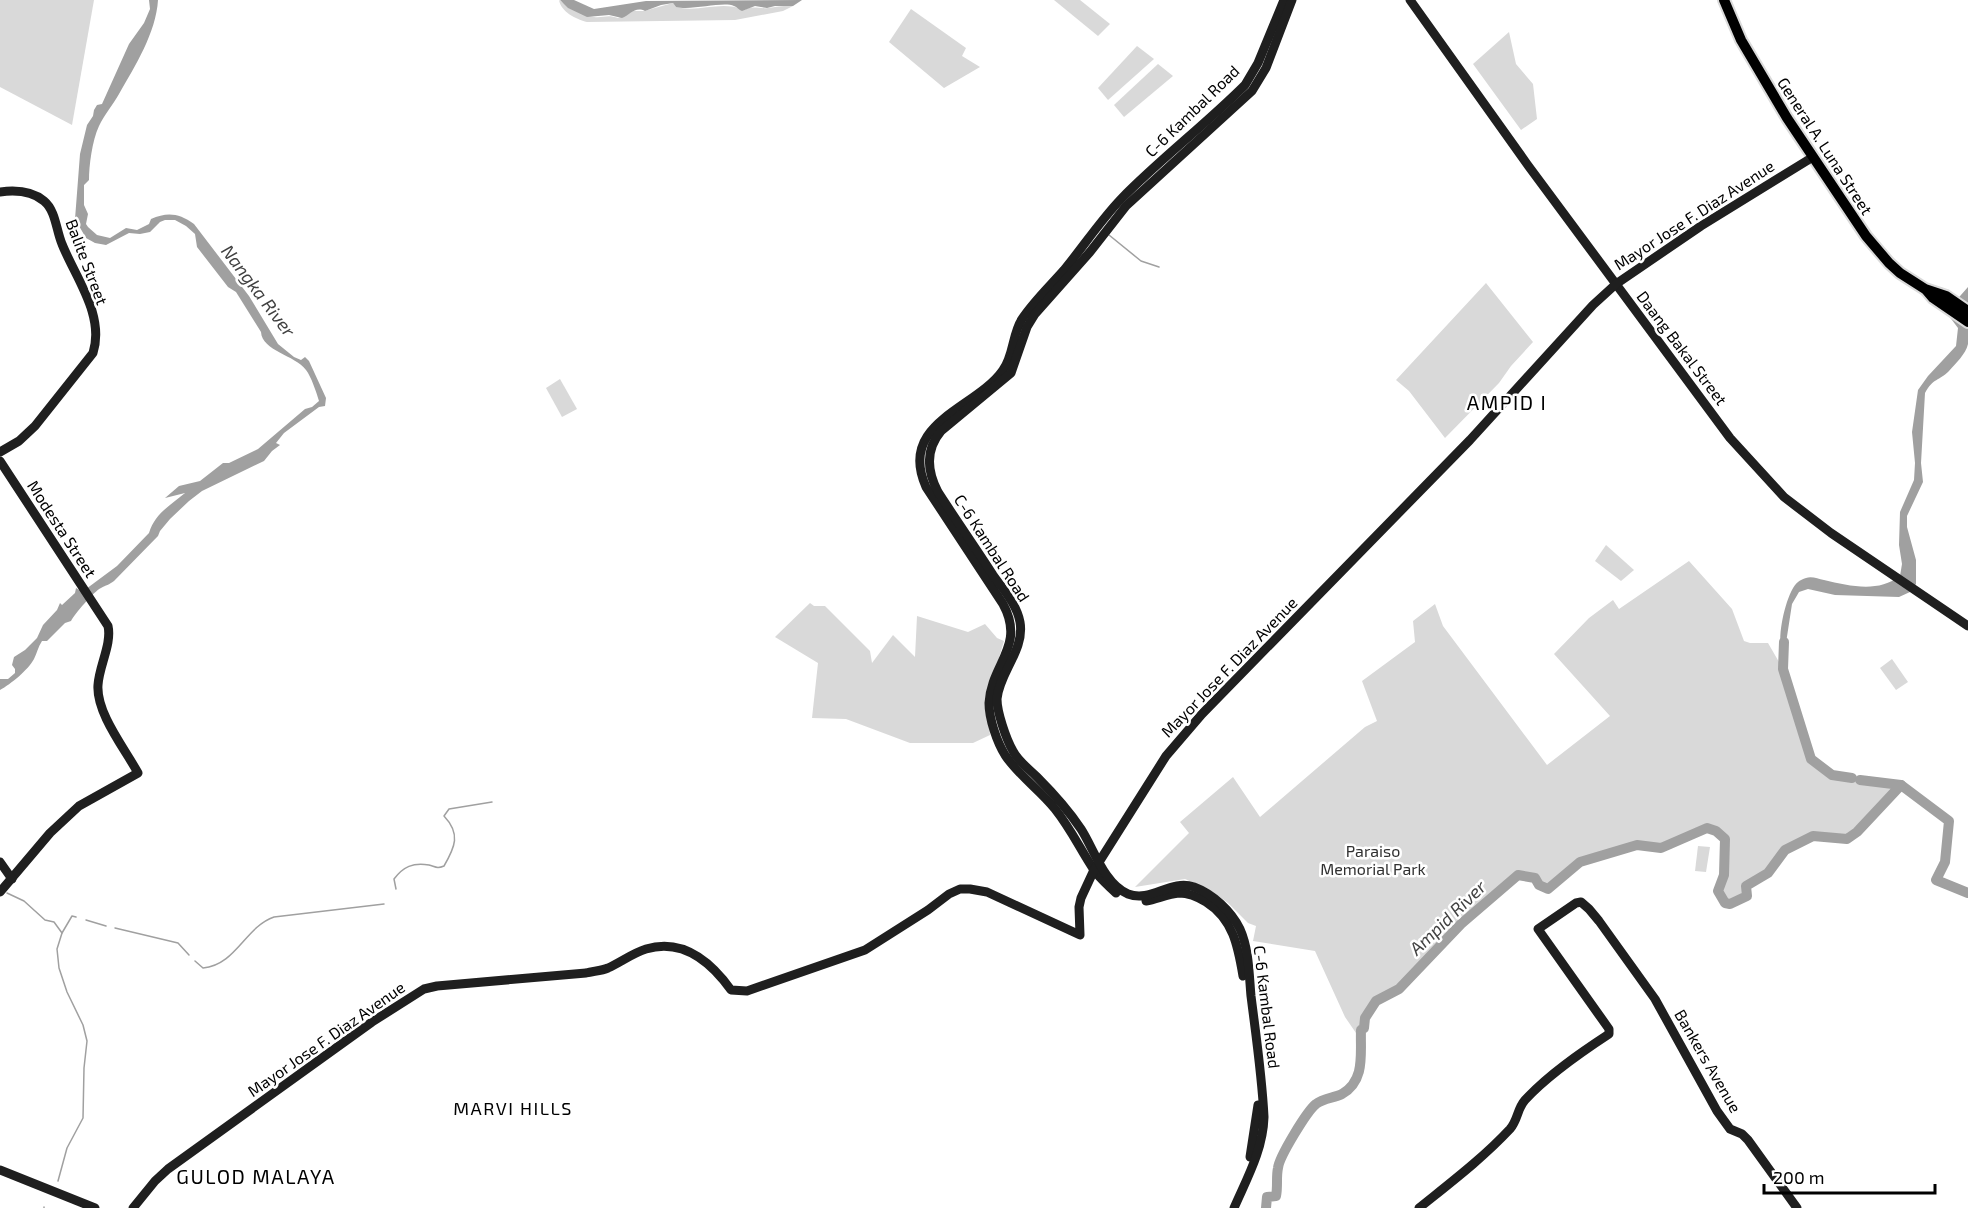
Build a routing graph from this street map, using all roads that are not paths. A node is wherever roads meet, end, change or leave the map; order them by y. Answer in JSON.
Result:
{"nodes":[{"id":1,"x":1284,"y":0,"type":"edge"},
{"id":2,"x":1292,"y":0,"type":"edge"},
{"id":3,"x":1410,"y":0,"type":"edge"},
{"id":4,"x":1724,"y":0,"type":"edge"},
{"id":5,"x":1813,"y":157,"type":"junction"},
{"id":6,"x":0,"y":192,"type":"edge"},
{"id":7,"x":1616,"y":284,"type":"junction"},
{"id":8,"x":1944,"y":300,"type":"junction"},
{"id":9,"x":1968,"y":311,"type":"edge"},
{"id":10,"x":1968,"y":322,"type":"edge"},
{"id":11,"x":0,"y":452,"type":"edge"},
{"id":12,"x":0,"y":461,"type":"edge"},
{"id":13,"x":970,"y":548,"type":"junction"},
{"id":14,"x":1968,"y":626,"type":"edge"},
{"id":15,"x":0,"y":862,"type":"edge"},
{"id":16,"x":1097,"y":867,"type":"junction"},
{"id":17,"x":12,"y":879,"type":"junction"},
{"id":18,"x":0,"y":892,"type":"edge"},
{"id":19,"x":0,"y":1170,"type":"edge"},
{"id":20,"x":95,"y":1208,"type":"edge"},
{"id":21,"x":133,"y":1208,"type":"edge"},
{"id":22,"x":1228,"y":1208,"type":"edge"},
{"id":23,"x":1234,"y":1208,"type":"edge"},
{"id":24,"x":1419,"y":1208,"type":"edge"},
{"id":25,"x":1797,"y":1208,"type":"edge"}],
"edges":[{"from":1,"to":13,"type":"main road","name":"C-6 Kambal Road"},
{"from":2,"to":13,"type":"main road","name":"C-6 Kambal Road"},
{"from":3,"to":7,"type":"main road","name":"Daang Bakal Street"},
{"from":4,"to":5,"type":"main road","name":"General A. Luna Street"},
{"from":5,"to":7,"type":"main road","name":"Mayor Jose F. Diaz Avenue"},
{"from":5,"to":8,"type":"main road","name":"General A. Luna Street"},
{"from":6,"to":11,"type":"main road","name":"Balite Street"},
{"from":7,"to":14,"type":"main road","name":"Daang Bakal Street"},
{"from":7,"to":16,"type":"main road","name":"Mayor Jose F. Diaz Avenue"},
{"from":8,"to":9,"type":"main road","name":"General A. Luna Street"},
{"from":8,"to":10,"type":"main road","name":"General A. Luna Street"},
{"from":12,"to":17,"type":"main road","name":"Modesta Street"},
{"from":13,"to":16,"type":"main road","name":"C-6 Kambal Road"},
{"from":15,"to":17,"type":"main road"},
{"from":16,"to":21,"type":"main road","name":"Mayor Jose F. Diaz Avenue"},
{"from":16,"to":22,"type":"main road","name":"C-6 Kambal Road"},
{"from":16,"to":23,"type":"main road","name":"C-6 Kambal Road"},
{"from":17,"to":18,"type":"main road"},
{"from":19,"to":20,"type":"main road"},
{"from":24,"to":25,"type":"main road","name":"Bankers Avenue"}]}
